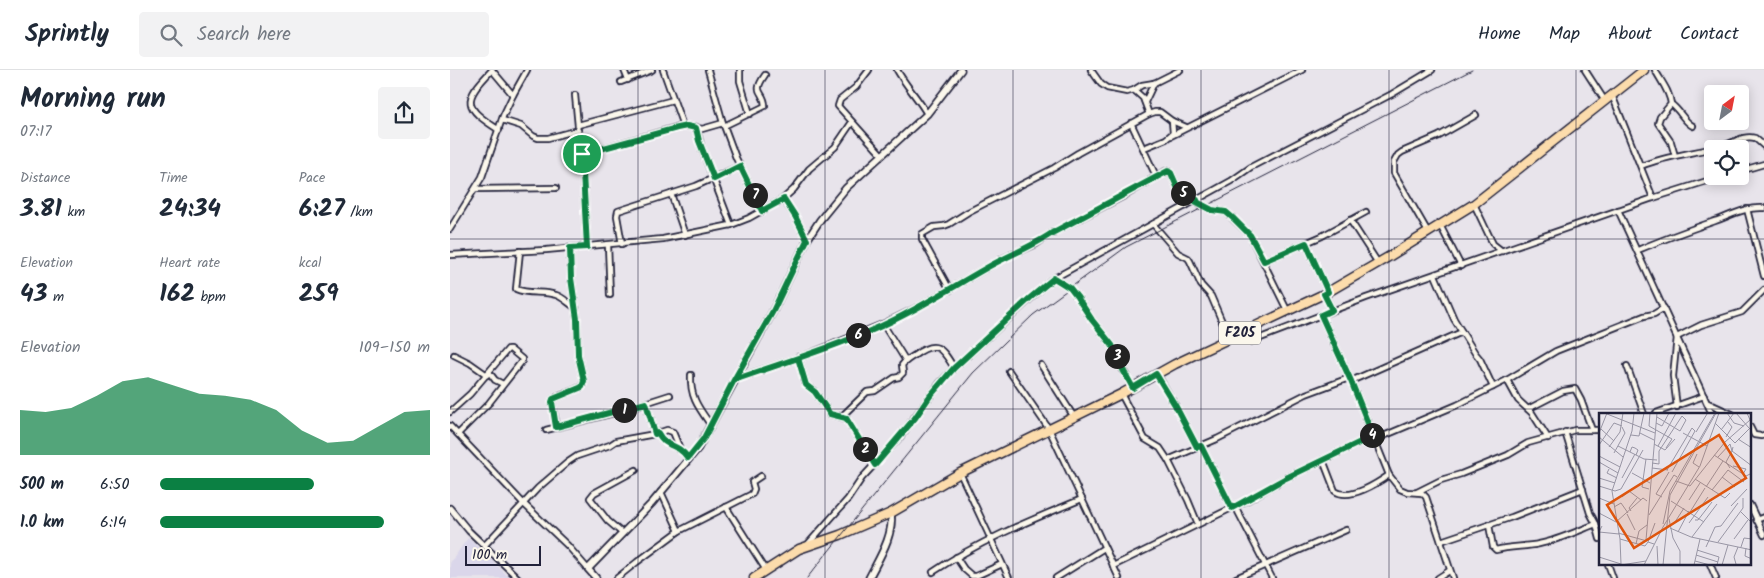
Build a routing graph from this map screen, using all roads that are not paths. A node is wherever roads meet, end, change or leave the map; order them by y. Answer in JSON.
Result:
{"nodes":[{"id":1,"x":492,"y":70,"type":"edge"},
{"id":2,"x":527,"y":70,"type":"edge"},
{"id":3,"x":624,"y":70,"type":"edge"},
{"id":4,"x":652,"y":70,"type":"edge"},
{"id":5,"x":663,"y":70,"type":"edge"},
{"id":6,"x":708,"y":70,"type":"edge"},
{"id":7,"x":740,"y":70,"type":"edge"},
{"id":8,"x":869,"y":70,"type":"edge"},
{"id":9,"x":897,"y":70,"type":"edge"},
{"id":10,"x":962,"y":70,"type":"edge"},
{"id":11,"x":1091,"y":70,"type":"edge"},
{"id":12,"x":1180,"y":70,"type":"edge"},
{"id":13,"x":1302,"y":70,"type":"edge"},
{"id":14,"x":1432,"y":70,"type":"edge"},
{"id":15,"x":1585,"y":70,"type":"edge"},
{"id":16,"x":1644,"y":70,"type":"edge"},
{"id":17,"x":1655,"y":70,"type":"edge"},
{"id":18,"x":765,"y":75,"type":"dead end"},
{"id":19,"x":628,"y":80,"type":"junction"},
{"id":20,"x":621,"y":82,"type":"dead end"},
{"id":21,"x":1154,"y":83,"type":"junction"},
{"id":22,"x":1134,"y":90,"type":"junction"},
{"id":23,"x":575,"y":94,"type":"dead end"},
{"id":24,"x":513,"y":95,"type":"junction"},
{"id":25,"x":1612,"y":95,"type":"junction"},
{"id":26,"x":674,"y":100,"type":"junction"},
{"id":27,"x":1605,"y":101,"type":"junction"},
{"id":28,"x":1145,"y":102,"type":"junction"},
{"id":29,"x":1670,"y":104,"type":"junction"},
{"id":30,"x":750,"y":114,"type":"junction"},
{"id":31,"x":927,"y":114,"type":"junction"},
{"id":32,"x":1149,"y":114,"type":"junction"},
{"id":33,"x":1476,"y":115,"type":"dead end"},
{"id":34,"x":502,"y":120,"type":"junction"},
{"id":35,"x":1172,"y":121,"type":"junction"},
{"id":36,"x":852,"y":122,"type":"junction"},
{"id":37,"x":1131,"y":123,"type":"junction"},
{"id":38,"x":723,"y":124,"type":"junction"},
{"id":39,"x":683,"y":126,"type":"junction"},
{"id":40,"x":1694,"y":126,"type":"dead end"},
{"id":41,"x":1186,"y":127,"type":"junction"},
{"id":42,"x":578,"y":128,"type":"junction"},
{"id":43,"x":696,"y":128,"type":"junction"},
{"id":44,"x":499,"y":130,"type":"junction"},
{"id":45,"x":1170,"y":137,"type":"junction"},
{"id":46,"x":1764,"y":146,"type":"edge"},
{"id":47,"x":1144,"y":148,"type":"junction"},
{"id":48,"x":582,"y":154,"type":"junction"},
{"id":49,"x":882,"y":155,"type":"junction"},
{"id":50,"x":1675,"y":156,"type":"junction"},
{"id":51,"x":1764,"y":164,"type":"edge"},
{"id":52,"x":740,"y":166,"type":"junction"},
{"id":53,"x":1641,"y":166,"type":"junction"},
{"id":54,"x":1749,"y":168,"type":"edge"},
{"id":55,"x":1156,"y":176,"type":"junction"},
{"id":56,"x":714,"y":179,"type":"junction"},
{"id":57,"x":1704,"y":182,"type":"edge"},
{"id":58,"x":556,"y":188,"type":"dead end"},
{"id":59,"x":476,"y":190,"type":"junction"},
{"id":60,"x":1179,"y":191,"type":"junction"},
{"id":61,"x":671,"y":194,"type":"junction"},
{"id":62,"x":1653,"y":198,"type":"junction"},
{"id":63,"x":784,"y":199,"type":"junction"},
{"id":64,"x":1196,"y":201,"type":"junction"},
{"id":65,"x":1474,"y":204,"type":"junction"},
{"id":66,"x":1186,"y":206,"type":"junction"},
{"id":67,"x":1764,"y":208,"type":"edge"},
{"id":68,"x":1747,"y":209,"type":"junction"},
{"id":69,"x":1618,"y":210,"type":"junction"},
{"id":70,"x":762,"y":211,"type":"junction"},
{"id":71,"x":1366,"y":212,"type":"dead end"},
{"id":72,"x":1350,"y":220,"type":"junction"},
{"id":73,"x":1153,"y":224,"type":"junction"},
{"id":74,"x":731,"y":225,"type":"junction"},
{"id":75,"x":1440,"y":225,"type":"junction"},
{"id":76,"x":450,"y":229,"type":"edge"},
{"id":77,"x":1428,"y":232,"type":"junction"},
{"id":78,"x":685,"y":235,"type":"junction"},
{"id":79,"x":807,"y":240,"type":"junction"},
{"id":80,"x":1306,"y":243,"type":"junction"},
{"id":81,"x":622,"y":244,"type":"junction"},
{"id":82,"x":608,"y":245,"type":"junction"},
{"id":83,"x":587,"y":247,"type":"junction"},
{"id":84,"x":570,"y":248,"type":"junction"},
{"id":85,"x":1638,"y":250,"type":"junction"},
{"id":86,"x":520,"y":251,"type":"junction"},
{"id":87,"x":1502,"y":251,"type":"junction"},
{"id":88,"x":450,"y":255,"type":"edge"},
{"id":89,"x":1264,"y":261,"type":"junction"},
{"id":90,"x":1378,"y":263,"type":"junction"},
{"id":91,"x":1461,"y":266,"type":"junction"},
{"id":92,"x":1435,"y":274,"type":"junction"},
{"id":93,"x":1764,"y":276,"type":"edge"},
{"id":94,"x":1054,"y":278,"type":"junction"},
{"id":95,"x":950,"y":290,"type":"junction"},
{"id":96,"x":1764,"y":290,"type":"edge"},
{"id":97,"x":1326,"y":293,"type":"junction"},
{"id":98,"x":610,"y":294,"type":"dead end"},
{"id":99,"x":576,"y":308,"type":"junction"},
{"id":100,"x":1664,"y":308,"type":"junction"},
{"id":101,"x":1332,"y":310,"type":"junction"},
{"id":102,"x":1288,"y":312,"type":"junction"},
{"id":103,"x":1321,"y":315,"type":"junction"},
{"id":104,"x":883,"y":324,"type":"junction"},
{"id":105,"x":1462,"y":332,"type":"junction"},
{"id":106,"x":1677,"y":337,"type":"junction"},
{"id":107,"x":1229,"y":338,"type":"junction"},
{"id":108,"x":454,"y":355,"type":"dead end"},
{"id":109,"x":798,"y":358,"type":"junction"},
{"id":110,"x":906,"y":361,"type":"junction"},
{"id":111,"x":1041,"y":365,"type":"dead end"},
{"id":112,"x":1627,"y":366,"type":"dead end"},
{"id":113,"x":954,"y":368,"type":"junction"},
{"id":114,"x":1009,"y":371,"type":"dead end"},
{"id":115,"x":488,"y":373,"type":"junction"},
{"id":116,"x":1156,"y":374,"type":"junction"},
{"id":117,"x":691,"y":375,"type":"dead end"},
{"id":118,"x":1350,"y":379,"type":"junction"},
{"id":119,"x":734,"y":380,"type":"junction"},
{"id":120,"x":1507,"y":380,"type":"junction"},
{"id":121,"x":503,"y":384,"type":"junction"},
{"id":122,"x":1493,"y":387,"type":"junction"},
{"id":123,"x":1133,"y":388,"type":"junction"},
{"id":124,"x":1121,"y":394,"type":"junction"},
{"id":125,"x":670,"y":395,"type":"dead end"},
{"id":126,"x":1704,"y":396,"type":"junction"},
{"id":127,"x":646,"y":403,"type":"junction"},
{"id":128,"x":1708,"y":404,"type":"junction"},
{"id":129,"x":1677,"y":407,"type":"junction"},
{"id":130,"x":1528,"y":409,"type":"junction"},
{"id":131,"x":450,"y":412,"type":"edge"},
{"id":132,"x":1644,"y":413,"type":"edge"},
{"id":133,"x":1658,"y":413,"type":"edge"},
{"id":134,"x":1712,"y":413,"type":"edge"},
{"id":135,"x":1730,"y":413,"type":"edge"},
{"id":136,"x":841,"y":417,"type":"junction"},
{"id":137,"x":1074,"y":417,"type":"junction"},
{"id":138,"x":710,"y":424,"type":"junction"},
{"id":139,"x":450,"y":426,"type":"edge"},
{"id":140,"x":556,"y":427,"type":"junction"},
{"id":141,"x":1049,"y":429,"type":"junction"},
{"id":142,"x":546,"y":430,"type":"dead end"},
{"id":143,"x":1592,"y":430,"type":"junction"},
{"id":144,"x":1599,"y":430,"type":"edge"},
{"id":145,"x":1752,"y":431,"type":"edge"},
{"id":146,"x":1565,"y":432,"type":"junction"},
{"id":147,"x":458,"y":434,"type":"junction"},
{"id":148,"x":656,"y":434,"type":"junction"},
{"id":149,"x":1764,"y":435,"type":"edge"},
{"id":150,"x":1373,"y":438,"type":"junction"},
{"id":151,"x":1548,"y":438,"type":"junction"},
{"id":152,"x":1199,"y":446,"type":"junction"},
{"id":153,"x":680,"y":450,"type":"junction"},
{"id":154,"x":688,"y":458,"type":"junction"},
{"id":155,"x":1168,"y":460,"type":"junction"},
{"id":156,"x":1323,"y":460,"type":"junction"},
{"id":157,"x":875,"y":465,"type":"junction"},
{"id":158,"x":636,"y":470,"type":"dead end"},
{"id":159,"x":960,"y":473,"type":"junction"},
{"id":160,"x":1389,"y":474,"type":"junction"},
{"id":161,"x":762,"y":476,"type":"dead end"},
{"id":162,"x":1583,"y":489,"type":"junction"},
{"id":163,"x":661,"y":492,"type":"junction"},
{"id":164,"x":1414,"y":493,"type":"junction"},
{"id":165,"x":1082,"y":499,"type":"junction"},
{"id":166,"x":524,"y":504,"type":"junction"},
{"id":167,"x":1234,"y":507,"type":"junction"},
{"id":168,"x":450,"y":508,"type":"edge"},
{"id":169,"x":726,"y":508,"type":"junction"},
{"id":170,"x":1752,"y":510,"type":"edge"},
{"id":171,"x":891,"y":513,"type":"junction"},
{"id":172,"x":1764,"y":517,"type":"edge"},
{"id":173,"x":1756,"y":520,"type":"junction"},
{"id":174,"x":1198,"y":524,"type":"junction"},
{"id":175,"x":1596,"y":524,"type":"junction"},
{"id":176,"x":1489,"y":526,"type":"junction"},
{"id":177,"x":1346,"y":530,"type":"dead end"},
{"id":178,"x":679,"y":531,"type":"junction"},
{"id":179,"x":622,"y":532,"type":"junction"},
{"id":180,"x":1599,"y":535,"type":"edge"},
{"id":181,"x":1764,"y":535,"type":"edge"},
{"id":182,"x":991,"y":538,"type":"junction"},
{"id":183,"x":1441,"y":540,"type":"junction"},
{"id":184,"x":484,"y":546,"type":"junction"},
{"id":185,"x":806,"y":546,"type":"junction"},
{"id":186,"x":1104,"y":548,"type":"junction"},
{"id":187,"x":956,"y":556,"type":"junction"},
{"id":188,"x":1002,"y":564,"type":"junction"},
{"id":189,"x":1266,"y":564,"type":"junction"},
{"id":190,"x":1112,"y":566,"type":"junction"},
{"id":191,"x":1609,"y":566,"type":"edge"},
{"id":192,"x":1711,"y":566,"type":"edge"},
{"id":193,"x":588,"y":569,"type":"junction"},
{"id":194,"x":766,"y":570,"type":"junction"},
{"id":195,"x":1450,"y":571,"type":"junction"},
{"id":196,"x":933,"y":572,"type":"dead end"},
{"id":197,"x":518,"y":578,"type":"edge"},
{"id":198,"x":596,"y":578,"type":"edge"},
{"id":199,"x":617,"y":578,"type":"edge"},
{"id":200,"x":754,"y":578,"type":"edge"},
{"id":201,"x":869,"y":578,"type":"edge"},
{"id":202,"x":1009,"y":578,"type":"edge"},
{"id":203,"x":1056,"y":578,"type":"edge"},
{"id":204,"x":1119,"y":578,"type":"edge"},
{"id":205,"x":1236,"y":578,"type":"edge"},
{"id":206,"x":1272,"y":578,"type":"edge"},
{"id":207,"x":1438,"y":578,"type":"edge"},
{"id":208,"x":1453,"y":578,"type":"edge"},
{"id":209,"x":1613,"y":578,"type":"edge"},
{"id":210,"x":1716,"y":578,"type":"edge"}],
"edges":[{"from":1,"to":24,"type":"street"},
{"from":1,"to":44,"type":"street"},
{"from":2,"to":24,"type":"street"},
{"from":3,"to":19,"type":"street"},
{"from":4,"to":19,"type":"street"},
{"from":5,"to":26,"type":"street"},
{"from":6,"to":38,"type":"street"},
{"from":7,"to":30,"type":"street"},
{"from":8,"to":36,"type":"street"},
{"from":9,"to":31,"type":"street"},
{"from":10,"to":31,"type":"street"},
{"from":11,"to":22,"type":"street"},
{"from":12,"to":21,"type":"street"},
{"from":13,"to":41,"type":"street"},
{"from":14,"to":64,"type":"street"},
{"from":15,"to":27,"type":"street"},
{"from":16,"to":25,"type":"main road","number":"F205"},
{"from":17,"to":29,"type":"street"},
{"from":18,"to":30,"type":"street"},
{"from":19,"to":20,"type":"street"},
{"from":21,"to":22,"type":"street"},
{"from":21,"to":28,"type":"street"},
{"from":22,"to":28,"type":"street"},
{"from":23,"to":42,"type":"street"},
{"from":24,"to":34,"type":"street"},
{"from":25,"to":27,"type":"main road","number":"F205"},
{"from":25,"to":53,"type":"street"},
{"from":26,"to":39,"type":"street"},
{"from":26,"to":42,"type":"street"},
{"from":27,"to":65,"type":"main road","number":"F205"},
{"from":28,"to":32,"type":"street"},
{"from":29,"to":40,"type":"street"},
{"from":29,"to":50,"type":"street"},
{"from":30,"to":38,"type":"street"},
{"from":31,"to":49,"type":"street"},
{"from":32,"to":35,"type":"street"},
{"from":32,"to":37,"type":"street"},
{"from":33,"to":77,"type":"street"},
{"from":34,"to":42,"type":"street"},
{"from":34,"to":44,"type":"street"},
{"from":35,"to":41,"type":"street"},
{"from":35,"to":45,"type":"street"},
{"from":36,"to":49,"type":"street"},
{"from":36,"to":63,"type":"street"},
{"from":37,"to":47,"type":"street"},
{"from":37,"to":95,"type":"street"},
{"from":38,"to":43,"type":"street"},
{"from":38,"to":52,"type":"street"},
{"from":39,"to":43,"type":"street"},
{"from":39,"to":48,"type":"street"},
{"from":41,"to":45,"type":"street"},
{"from":42,"to":48,"type":"street"},
{"from":43,"to":56,"type":"street"},
{"from":44,"to":59,"type":"street"},
{"from":45,"to":47,"type":"street"},
{"from":46,"to":50,"type":"street"},
{"from":47,"to":55,"type":"street"},
{"from":48,"to":83,"type":"street"},
{"from":49,"to":79,"type":"street"},
{"from":50,"to":53,"type":"street"},
{"from":51,"to":54,"type":"street"},
{"from":52,"to":56,"type":"street"},
{"from":52,"to":70,"type":"street"},
{"from":53,"to":62,"type":"street"},
{"from":55,"to":60,"type":"street"},
{"from":55,"to":95,"type":"street"},
{"from":56,"to":61,"type":"street"},
{"from":56,"to":74,"type":"street"},
{"from":57,"to":62,"type":"street"},
{"from":58,"to":59,"type":"street"},
{"from":59,"to":76,"type":"street"},
{"from":60,"to":64,"type":"street"},
{"from":60,"to":66,"type":"street"},
{"from":61,"to":78,"type":"street"},
{"from":61,"to":81,"type":"street"},
{"from":62,"to":69,"type":"street"},
{"from":63,"to":70,"type":"street"},
{"from":63,"to":79,"type":"street"},
{"from":64,"to":66,"type":"street"},
{"from":64,"to":89,"type":"street"},
{"from":65,"to":75,"type":"main road","number":"F205"},
{"from":65,"to":87,"type":"street"},
{"from":66,"to":73,"type":"street"},
{"from":67,"to":68,"type":"street"},
{"from":68,"to":85,"type":"street"},
{"from":68,"to":93,"type":"street"},
{"from":69,"to":85,"type":"street"},
{"from":69,"to":87,"type":"street"},
{"from":70,"to":74,"type":"street"},
{"from":71,"to":72,"type":"street"},
{"from":72,"to":80,"type":"street"},
{"from":72,"to":90,"type":"street"},
{"from":73,"to":94,"type":"street"},
{"from":73,"to":107,"type":"street"},
{"from":74,"to":78,"type":"street"},
{"from":75,"to":77,"type":"main road","number":"F205"},
{"from":75,"to":91,"type":"street"},
{"from":77,"to":90,"type":"main road","number":"F205"},
{"from":78,"to":81,"type":"street"},
{"from":79,"to":119,"type":"street"},
{"from":80,"to":89,"type":"street"},
{"from":80,"to":97,"type":"street"},
{"from":81,"to":82,"type":"street"},
{"from":82,"to":83,"type":"street"},
{"from":82,"to":98,"type":"street"},
{"from":83,"to":84,"type":"street"},
{"from":84,"to":86,"type":"street"},
{"from":84,"to":99,"type":"street"},
{"from":85,"to":100,"type":"street"},
{"from":86,"to":88,"type":"street"},
{"from":86,"to":99,"type":"street"},
{"from":87,"to":91,"type":"street"},
{"from":89,"to":102,"type":"street"},
{"from":90,"to":97,"type":"main road","number":"F205"},
{"from":91,"to":92,"type":"street"},
{"from":92,"to":101,"type":"street"},
{"from":92,"to":105,"type":"street"},
{"from":94,"to":113,"type":"street"},
{"from":94,"to":123,"type":"street"},
{"from":95,"to":104,"type":"street"},
{"from":96,"to":106,"type":"street"},
{"from":97,"to":101,"type":"street"},
{"from":97,"to":102,"type":"main road","number":"F205"},
{"from":99,"to":140,"type":"street"},
{"from":100,"to":106,"type":"street"},
{"from":100,"to":120,"type":"street"},
{"from":101,"to":103,"type":"street"},
{"from":102,"to":107,"type":"main road","number":"F205"},
{"from":103,"to":107,"type":"street"},
{"from":103,"to":118,"type":"street"},
{"from":104,"to":109,"type":"street"},
{"from":104,"to":110,"type":"street"},
{"from":105,"to":118,"type":"street"},
{"from":105,"to":122,"type":"street"},
{"from":106,"to":126,"type":"street"},
{"from":106,"to":129,"type":"street"},
{"from":107,"to":116,"type":"main road","number":"F205"},
{"from":108,"to":115,"type":"street"},
{"from":109,"to":119,"type":"street"},
{"from":109,"to":136,"type":"street"},
{"from":110,"to":113,"type":"street"},
{"from":110,"to":136,"type":"street"},
{"from":111,"to":137,"type":"street"},
{"from":112,"to":132,"type":"street"},
{"from":113,"to":157,"type":"street"},
{"from":114,"to":141,"type":"street"},
{"from":115,"to":121,"type":"street"},
{"from":115,"to":121,"type":"street"},
{"from":115,"to":131,"type":"street"},
{"from":116,"to":123,"type":"main road","number":"F205"},
{"from":116,"to":152,"type":"street"},
{"from":117,"to":138,"type":"street"},
{"from":118,"to":150,"type":"street"},
{"from":118,"to":152,"type":"street"},
{"from":119,"to":138,"type":"street"},
{"from":120,"to":122,"type":"street"},
{"from":120,"to":130,"type":"street"},
{"from":121,"to":147,"type":"street"},
{"from":122,"to":150,"type":"street"},
{"from":123,"to":124,"type":"main road","number":"F205"},
{"from":124,"to":137,"type":"main road","number":"F205"},
{"from":124,"to":155,"type":"street"},
{"from":125,"to":127,"type":"street"},
{"from":126,"to":128,"type":"street"},
{"from":126,"to":129,"type":"street"},
{"from":127,"to":140,"type":"street"},
{"from":127,"to":148,"type":"street"},
{"from":128,"to":134,"type":"street"},
{"from":128,"to":135,"type":"street"},
{"from":129,"to":133,"type":"street"},
{"from":130,"to":143,"type":"street"},
{"from":130,"to":151,"type":"street"},
{"from":136,"to":157,"type":"street"},
{"from":137,"to":141,"type":"main road","number":"F205"},
{"from":138,"to":154,"type":"street"},
{"from":139,"to":147,"type":"street"},
{"from":140,"to":142,"type":"street"},
{"from":141,"to":159,"type":"main road","number":"F205"},
{"from":141,"to":165,"type":"street"},
{"from":143,"to":144,"type":"street"},
{"from":143,"to":146,"type":"street"},
{"from":145,"to":149,"type":"street"},
{"from":146,"to":151,"type":"street"},
{"from":146,"to":162,"type":"street"},
{"from":147,"to":166,"type":"street"},
{"from":148,"to":153,"type":"street"},
{"from":148,"to":153,"type":"street"},
{"from":148,"to":166,"type":"street"},
{"from":150,"to":156,"type":"street"},
{"from":150,"to":160,"type":"street"},
{"from":151,"to":164,"type":"street"},
{"from":152,"to":155,"type":"street"},
{"from":152,"to":167,"type":"street"},
{"from":153,"to":154,"type":"street"},
{"from":154,"to":163,"type":"street"},
{"from":155,"to":174,"type":"street"},
{"from":156,"to":160,"type":"street"},
{"from":156,"to":167,"type":"street"},
{"from":157,"to":185,"type":"street"},
{"from":158,"to":179,"type":"street"},
{"from":159,"to":171,"type":"main road","number":"F205"},
{"from":159,"to":182,"type":"street"},
{"from":160,"to":164,"type":"street"},
{"from":161,"to":169,"type":"street"},
{"from":162,"to":175,"type":"street"},
{"from":162,"to":176,"type":"street"},
{"from":163,"to":178,"type":"street"},
{"from":163,"to":179,"type":"street"},
{"from":164,"to":183,"type":"street"},
{"from":165,"to":182,"type":"street"},
{"from":165,"to":186,"type":"street"},
{"from":166,"to":184,"type":"street"},
{"from":166,"to":193,"type":"street"},
{"from":167,"to":174,"type":"street"},
{"from":167,"to":189,"type":"street"},
{"from":168,"to":184,"type":"street"},
{"from":169,"to":178,"type":"street"},
{"from":169,"to":194,"type":"street"},
{"from":170,"to":173,"type":"street"},
{"from":171,"to":185,"type":"main road","number":"F205"},
{"from":171,"to":201,"type":"street"},
{"from":172,"to":173,"type":"street"},
{"from":173,"to":181,"type":"street"},
{"from":174,"to":190,"type":"street"},
{"from":175,"to":176,"type":"street"},
{"from":175,"to":180,"type":"street"},
{"from":176,"to":183,"type":"street"},
{"from":177,"to":189,"type":"street"},
{"from":178,"to":199,"type":"street"},
{"from":179,"to":193,"type":"street"},
{"from":182,"to":187,"type":"street"},
{"from":182,"to":188,"type":"street"},
{"from":183,"to":195,"type":"street"},
{"from":184,"to":197,"type":"street"},
{"from":185,"to":194,"type":"main road","number":"F205"},
{"from":186,"to":190,"type":"street"},
{"from":186,"to":203,"type":"street"},
{"from":187,"to":188,"type":"street"},
{"from":187,"to":196,"type":"street"},
{"from":188,"to":202,"type":"street"},
{"from":189,"to":205,"type":"street"},
{"from":189,"to":206,"type":"street"},
{"from":190,"to":204,"type":"street"},
{"from":191,"to":209,"type":"street"},
{"from":192,"to":210,"type":"street"},
{"from":193,"to":198,"type":"street"},
{"from":194,"to":200,"type":"main road","number":"F205"},
{"from":195,"to":207,"type":"street"},
{"from":195,"to":208,"type":"street"}]}
